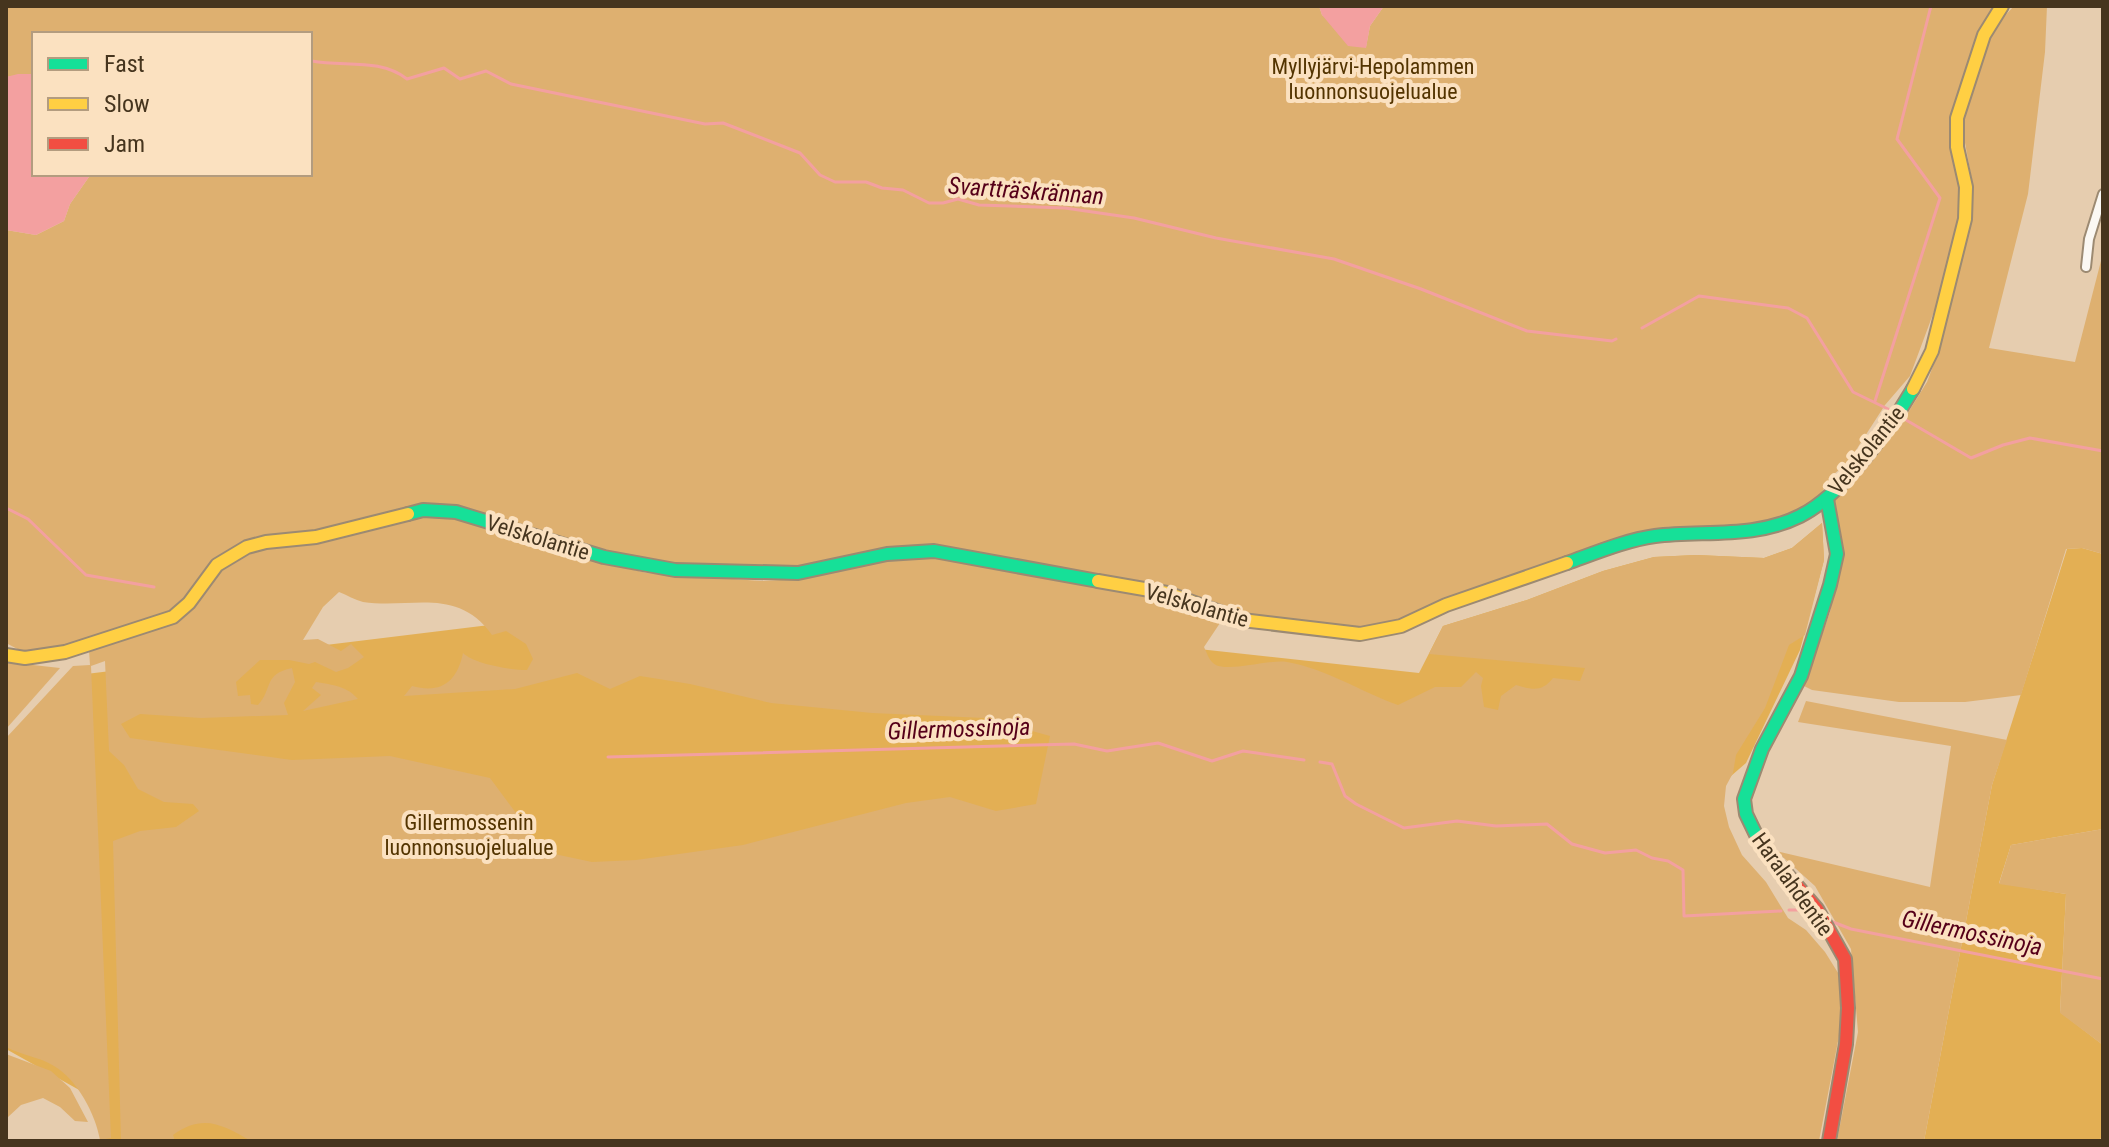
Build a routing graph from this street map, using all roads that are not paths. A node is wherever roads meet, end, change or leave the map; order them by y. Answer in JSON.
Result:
{"nodes":[{"id":1,"x":2002,"y":6,"type":"edge"},
{"id":2,"x":2103,"y":194,"type":"edge"},
{"id":3,"x":2086,"y":267,"type":"dead end"},
{"id":4,"x":1827,"y":499,"type":"junction"},
{"id":5,"x":6,"y":655,"type":"edge"},
{"id":6,"x":1829,"y":1141,"type":"edge"}],
"edges":[{"from":1,"to":4,"type":"street","name":"Velskolantie"},
{"from":2,"to":3,"type":"street"},
{"from":4,"to":5,"type":"street","name":"Velskolantie"},
{"from":4,"to":6,"type":"street","name":"Haralahdentie"}]}
